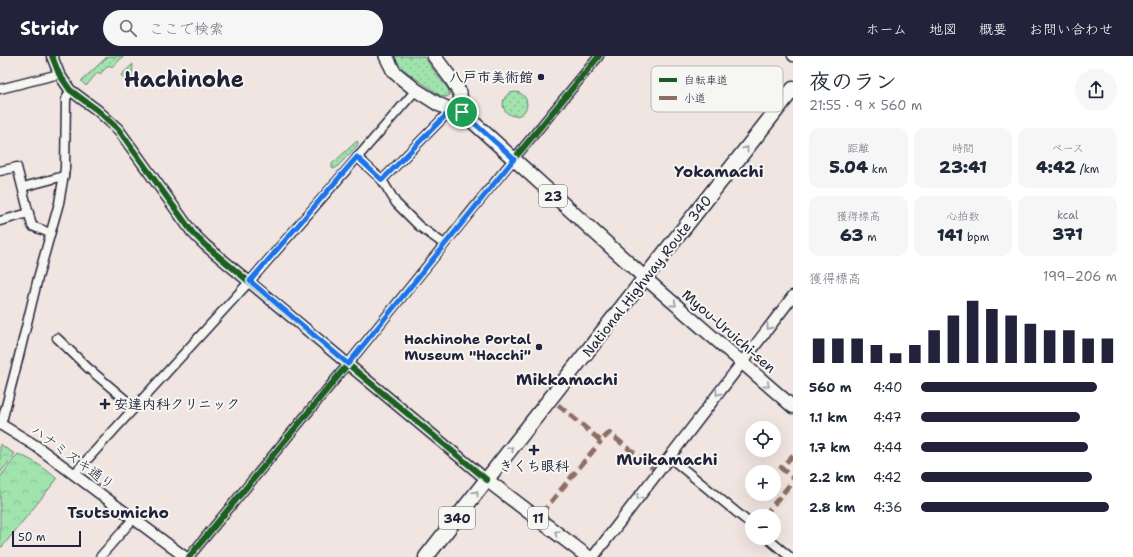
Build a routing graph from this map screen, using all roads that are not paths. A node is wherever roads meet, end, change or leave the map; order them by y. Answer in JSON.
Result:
{"nodes":[{"id":1,"x":52,"y":56,"type":"edge"},
{"id":2,"x":386,"y":56,"type":"edge"},
{"id":3,"x":434,"y":56,"type":"edge"},
{"id":4,"x":599,"y":56,"type":"edge"},
{"id":5,"x":59,"y":74,"type":"junction"},
{"id":6,"x":0,"y":89,"type":"edge"},
{"id":7,"x":793,"y":89,"type":"edge"},
{"id":8,"x":70,"y":90,"type":"junction"},
{"id":9,"x":416,"y":90,"type":"junction"},
{"id":10,"x":783,"y":102,"type":"edge"},
{"id":11,"x":457,"y":111,"type":"junction"},
{"id":12,"x":775,"y":112,"type":"edge"},
{"id":13,"x":357,"y":157,"type":"junction"},
{"id":14,"x":514,"y":159,"type":"junction"},
{"id":15,"x":0,"y":171,"type":"edge"},
{"id":16,"x":64,"y":176,"type":"junction"},
{"id":17,"x":382,"y":180,"type":"junction"},
{"id":18,"x":23,"y":187,"type":"junction"},
{"id":19,"x":29,"y":213,"type":"junction"},
{"id":20,"x":0,"y":221,"type":"edge"},
{"id":21,"x":50,"y":233,"type":"junction"},
{"id":22,"x":444,"y":244,"type":"junction"},
{"id":23,"x":645,"y":278,"type":"junction"},
{"id":24,"x":250,"y":281,"type":"junction"},
{"id":25,"x":793,"y":296,"type":"edge"},
{"id":26,"x":56,"y":338,"type":"dead end"},
{"id":27,"x":741,"y":362,"type":"junction"},
{"id":28,"x":348,"y":364,"type":"junction"},
{"id":29,"x":793,"y":407,"type":"edge"},
{"id":30,"x":134,"y":408,"type":"junction"},
{"id":31,"x":0,"y":425,"type":"edge"},
{"id":32,"x":669,"y":456,"type":"junction"},
{"id":33,"x":74,"y":474,"type":"junction"},
{"id":34,"x":487,"y":480,"type":"junction"},
{"id":35,"x":134,"y":518,"type":"junction"},
{"id":36,"x":745,"y":519,"type":"edge"},
{"id":37,"x":775,"y":545,"type":"edge"},
{"id":38,"x":100,"y":557,"type":"edge"},
{"id":39,"x":185,"y":557,"type":"edge"},
{"id":40,"x":189,"y":557,"type":"edge"},
{"id":41,"x":426,"y":557,"type":"edge"},
{"id":42,"x":588,"y":557,"type":"edge"},
{"id":43,"x":593,"y":557,"type":"edge"},
{"id":44,"x":790,"y":557,"type":"edge"}],
"edges":[{"from":1,"to":5,"type":"street"},
{"from":2,"to":9,"type":"main road","number":"23"},
{"from":3,"to":11,"type":"main road"},
{"from":4,"to":14,"type":"street"},
{"from":5,"to":6,"type":"street"},
{"from":5,"to":8,"type":"street"},
{"from":10,"to":7,"type":"highway","name":"National Highway Route 340","number":"340","one_way":true},
{"from":8,"to":16,"type":"street"},
{"from":8,"to":24,"type":"street"},
{"from":9,"to":11,"type":"main road","number":"23"},
{"from":9,"to":13,"type":"street"},
{"from":11,"to":14,"type":"main road","number":"23"},
{"from":11,"to":17,"type":"street"},
{"from":23,"to":12,"type":"highway","name":"National Highway Route 340","number":"340","one_way":true},
{"from":13,"to":17,"type":"street"},
{"from":13,"to":24,"type":"street"},
{"from":14,"to":22,"type":"street"},
{"from":14,"to":23,"type":"main road","number":"23"},
{"from":15,"to":18,"type":"street"},
{"from":16,"to":18,"type":"street"},
{"from":16,"to":21,"type":"street"},
{"from":17,"to":22,"type":"street"},
{"from":18,"to":19,"type":"street"},
{"from":19,"to":20,"type":"street"},
{"from":19,"to":21,"type":"street"},
{"from":21,"to":31,"type":"street"},
{"from":22,"to":28,"type":"street"},
{"from":23,"to":27,"type":"main road","name":"Myou-Uruichi-sen","one_way":true},
{"from":34,"to":23,"type":"highway","name":"National Highway Route 340","number":"340","one_way":true},
{"from":24,"to":28,"type":"street"},
{"from":24,"to":30,"type":"street"},
{"from":25,"to":27,"type":"street","one_way":true},
{"from":26,"to":30,"type":"street"},
{"from":27,"to":29,"type":"main road","name":"Myou-Uruichi-sen","one_way":true},
{"from":27,"to":32,"type":"street","one_way":true},
{"from":28,"to":34,"type":"street"},
{"from":28,"to":40,"type":"street"},
{"from":30,"to":33,"type":"street"},
{"from":31,"to":33,"type":"street","name":"ハナミズキ通り"},
{"from":32,"to":36,"type":"street"},
{"from":32,"to":43,"type":"street","one_way":true},
{"from":33,"to":35,"type":"street","name":"ハナミズキ通り"},
{"from":41,"to":34,"type":"highway","name":"National Highway Route 340","number":"340","one_way":true},
{"from":42,"to":34,"type":"main road","number":"11","one_way":true},
{"from":35,"to":38,"type":"street"},
{"from":35,"to":39,"type":"street","name":"ハナミズキ通り"},
{"from":37,"to":44,"type":"street"}]}
